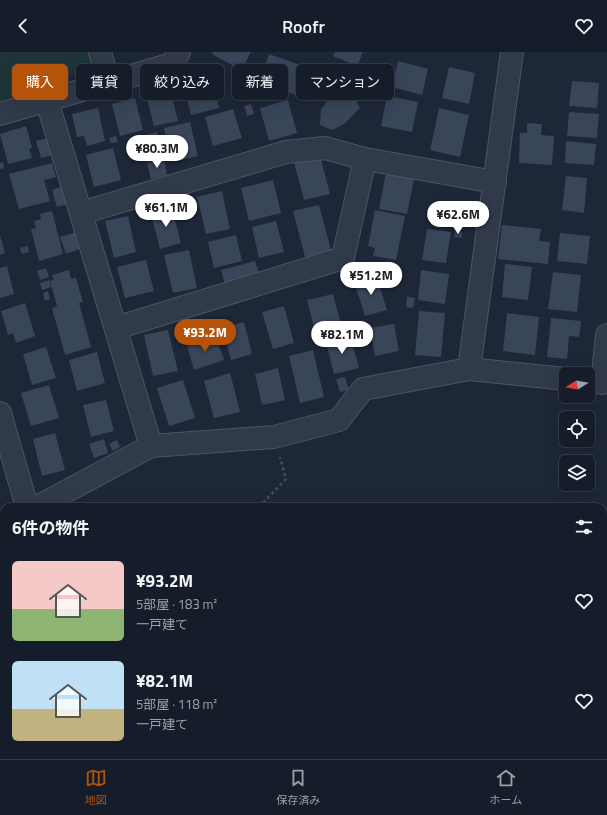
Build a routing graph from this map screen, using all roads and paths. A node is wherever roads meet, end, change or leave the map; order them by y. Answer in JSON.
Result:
{"nodes":[{"id":1,"x":100,"y":52,"type":"edge"},
{"id":2,"x":179,"y":52,"type":"edge"},
{"id":3,"x":512,"y":52,"type":"edge"},
{"id":4,"x":103,"y":64,"type":"edge"},
{"id":5,"x":132,"y":76,"type":"edge"},
{"id":6,"x":76,"y":92,"type":"edge"},
{"id":7,"x":47,"y":101,"type":"junction"},
{"id":8,"x":0,"y":114,"type":"edge"},
{"id":9,"x":365,"y":158,"type":"junction"},
{"id":10,"x":495,"y":182,"type":"junction"},
{"id":11,"x":81,"y":213,"type":"junction"},
{"id":12,"x":116,"y":328,"type":"junction"},
{"id":13,"x":607,"y":335,"type":"edge"},
{"id":14,"x":469,"y":369,"type":"junction"},
{"id":15,"x":559,"y":378,"type":"edge"},
{"id":16,"x":599,"y":383,"type":"edge"},
{"id":17,"x":0,"y":413,"type":"edge"},
{"id":18,"x":274,"y":437,"type":"junction"},
{"id":19,"x":151,"y":446,"type":"junction"},
{"id":20,"x":26,"y":503,"type":"edge"},
{"id":21,"x":44,"y":503,"type":"edge"},
{"id":22,"x":263,"y":503,"type":"edge"}],
"edges":[{"from":1,"to":4,"type":"street"},
{"from":2,"to":5,"type":"street"},
{"from":3,"to":10,"type":"street"},
{"from":6,"to":7,"type":"street"},
{"from":7,"to":8,"type":"street"},
{"from":7,"to":11,"type":"street"},
{"from":9,"to":10,"type":"street"},
{"from":9,"to":11,"type":"street"},
{"from":9,"to":12,"type":"street"},
{"from":10,"to":14,"type":"street"},
{"from":11,"to":12,"type":"street"},
{"from":12,"to":19,"type":"street"},
{"from":13,"to":16,"type":"street"},
{"from":14,"to":15,"type":"street"},
{"from":14,"to":18,"type":"street"},
{"from":17,"to":20,"type":"street"},
{"from":18,"to":19,"type":"street"},
{"from":18,"to":22,"type":"path"},
{"from":19,"to":21,"type":"street"}]}
